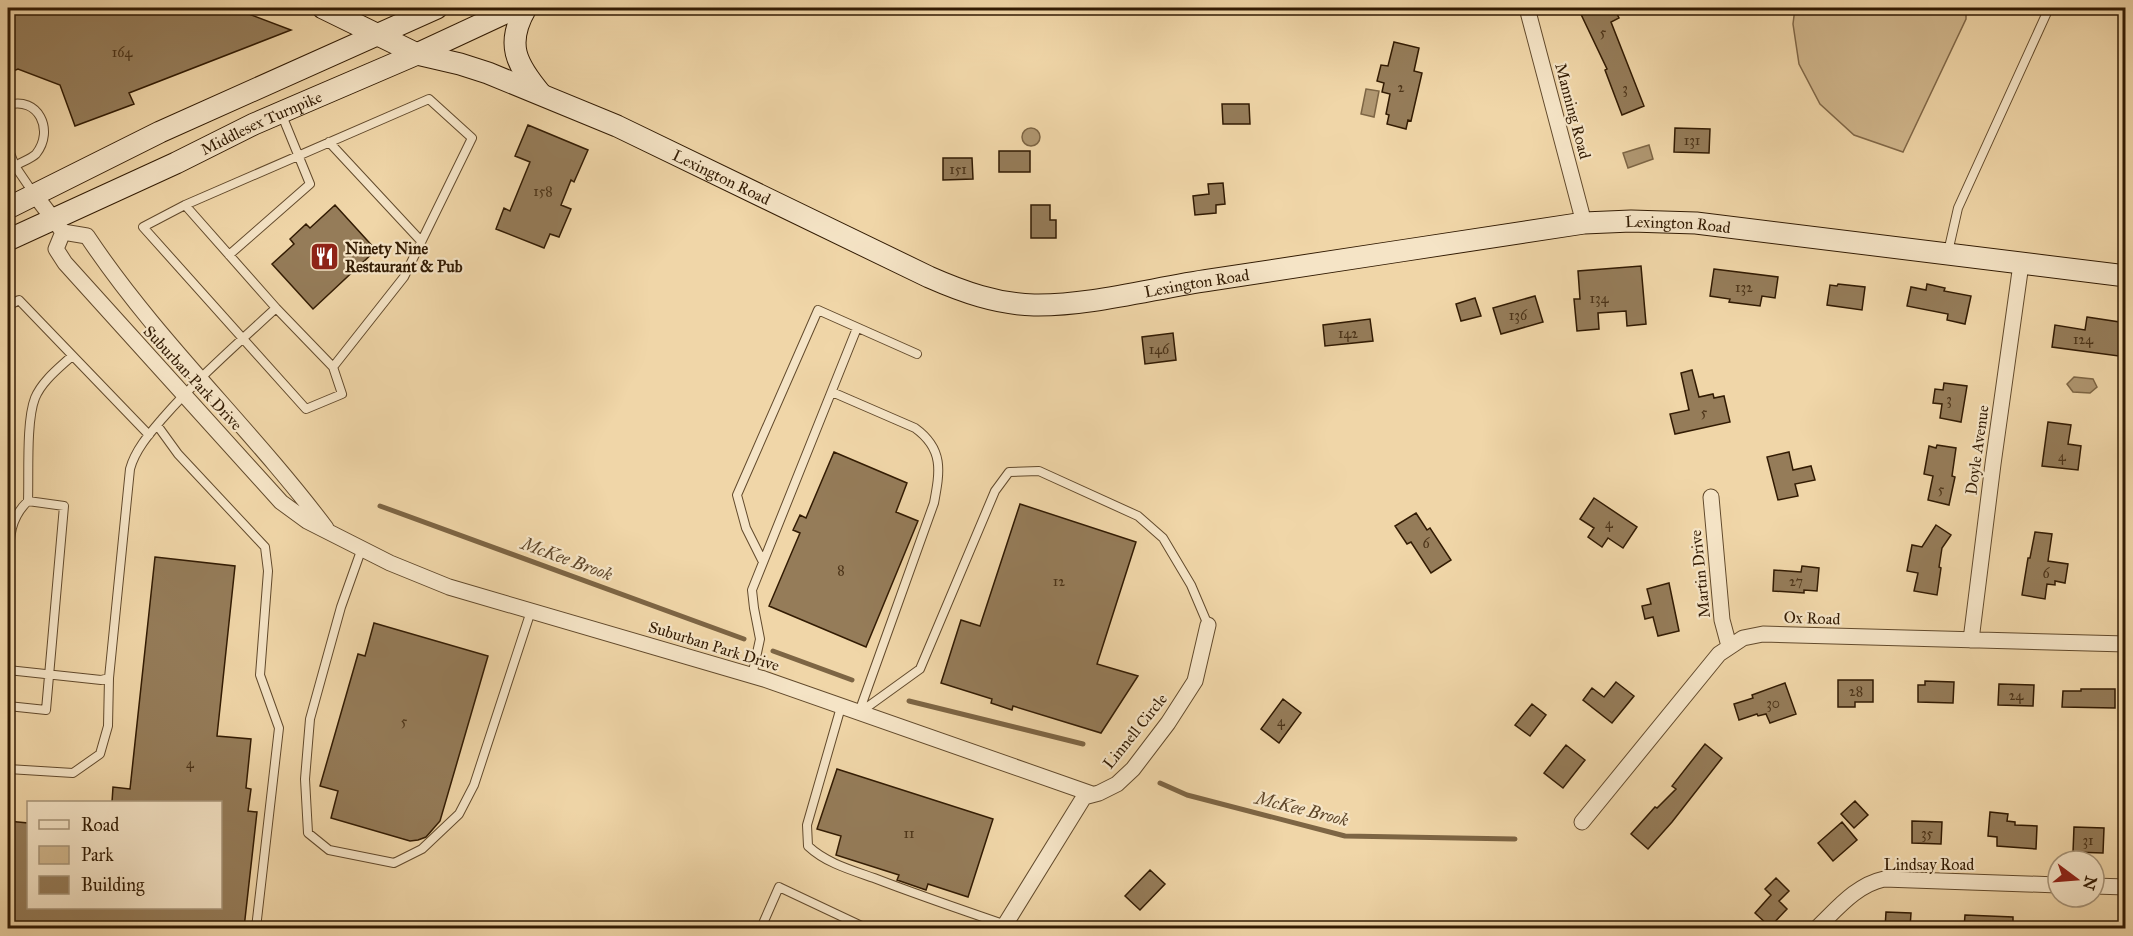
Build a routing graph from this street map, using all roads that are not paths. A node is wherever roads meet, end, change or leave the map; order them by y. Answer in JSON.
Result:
{"nodes":[{"id":1,"x":323,"y":8,"type":"edge"},
{"id":2,"x":437,"y":8,"type":"edge"},
{"id":3,"x":516,"y":8,"type":"edge"},
{"id":4,"x":526,"y":8,"type":"edge"},
{"id":5,"x":1527,"y":8,"type":"edge"},
{"id":6,"x":2049,"y":8,"type":"edge"},
{"id":7,"x":374,"y":34,"type":"junction"},
{"id":8,"x":417,"y":54,"type":"junction"},
{"id":9,"x":541,"y":94,"type":"junction"},
{"id":10,"x":8,"y":105,"type":"edge"},
{"id":11,"x":280,"y":112,"type":"junction"},
{"id":12,"x":329,"y":142,"type":"junction"},
{"id":13,"x":8,"y":148,"type":"edge"},
{"id":14,"x":298,"y":156,"type":"junction"},
{"id":15,"x":15,"y":166,"type":"junction"},
{"id":16,"x":35,"y":195,"type":"junction"},
{"id":17,"x":185,"y":205,"type":"junction"},
{"id":18,"x":8,"y":208,"type":"edge"},
{"id":19,"x":1584,"y":223,"type":"junction"},
{"id":20,"x":58,"y":226,"type":"junction"},
{"id":21,"x":8,"y":240,"type":"edge"},
{"id":22,"x":421,"y":241,"type":"junction"},
{"id":23,"x":1948,"y":252,"type":"junction"},
{"id":24,"x":229,"y":255,"type":"junction"},
{"id":25,"x":2021,"y":264,"type":"junction"},
{"id":26,"x":2126,"y":276,"type":"edge"},
{"id":27,"x":8,"y":306,"type":"edge"},
{"id":28,"x":276,"y":308,"type":"junction"},
{"id":29,"x":857,"y":328,"type":"junction"},
{"id":30,"x":242,"y":339,"type":"junction"},
{"id":31,"x":917,"y":354,"type":"dead end"},
{"id":32,"x":72,"y":356,"type":"junction"},
{"id":33,"x":333,"y":367,"type":"junction"},
{"id":34,"x":199,"y":379,"type":"junction"},
{"id":35,"x":832,"y":392,"type":"junction"},
{"id":36,"x":183,"y":395,"type":"junction"},
{"id":37,"x":157,"y":425,"type":"junction"},
{"id":38,"x":149,"y":435,"type":"junction"},
{"id":39,"x":1711,"y":497,"type":"dead end"},
{"id":40,"x":28,"y":501,"type":"junction"},
{"id":41,"x":328,"y":531,"type":"junction"},
{"id":42,"x":362,"y":548,"type":"junction"},
{"id":43,"x":763,"y":562,"type":"junction"},
{"id":44,"x":8,"y":576,"type":"edge"},
{"id":45,"x":531,"y":611,"type":"junction"},
{"id":46,"x":1208,"y":626,"type":"joint"},
{"id":47,"x":1971,"y":640,"type":"junction"},
{"id":48,"x":2126,"y":644,"type":"edge"},
{"id":49,"x":1729,"y":646,"type":"junction"},
{"id":50,"x":8,"y":670,"type":"edge"},
{"id":51,"x":49,"y":675,"type":"junction"},
{"id":52,"x":752,"y":676,"type":"junction"},
{"id":53,"x":109,"y":678,"type":"junction"},
{"id":54,"x":8,"y":706,"type":"edge"},
{"id":55,"x":841,"y":707,"type":"junction"},
{"id":56,"x":859,"y":713,"type":"junction"},
{"id":57,"x":8,"y":769,"type":"edge"},
{"id":58,"x":1092,"y":795,"type":"junction"},
{"id":59,"x":1582,"y":822,"type":"dead end"},
{"id":60,"x":2046,"y":885,"type":"edge"},
{"id":61,"x":2106,"y":886,"type":"edge"},
{"id":62,"x":2126,"y":887,"type":"edge"},
{"id":63,"x":1005,"y":927,"type":"edge"},
{"id":64,"x":256,"y":928,"type":"edge"},
{"id":65,"x":761,"y":928,"type":"edge"},
{"id":66,"x":866,"y":928,"type":"edge"},
{"id":67,"x":1817,"y":928,"type":"edge"}],
"edges":[{"from":1,"to":7,"type":"street","name":"Lexington Road"},
{"from":2,"to":7,"type":"street","name":"Middlesex Turnpike"},
{"from":3,"to":8,"type":"street","name":"Middlesex Turnpike"},
{"from":4,"to":9,"type":"street"},
{"from":5,"to":19,"type":"street","name":"Manning Road"},
{"from":6,"to":23,"type":"lane"},
{"from":7,"to":8,"type":"street","name":"Lexington Road"},
{"from":7,"to":16,"type":"street","name":"Middlesex Turnpike"},
{"from":8,"to":9,"type":"street","name":"Lexington Road"},
{"from":8,"to":11,"type":"street","name":"Middlesex Turnpike"},
{"from":9,"to":19,"type":"street","name":"Lexington Road"},
{"from":10,"to":15,"type":"lane"},
{"from":11,"to":14,"type":"lane"},
{"from":11,"to":20,"type":"street","name":"Middlesex Turnpike"},
{"from":12,"to":14,"type":"lane"},
{"from":12,"to":22,"type":"lane"},
{"from":12,"to":22,"type":"lane"},
{"from":13,"to":15,"type":"lane"},
{"from":14,"to":17,"type":"lane"},
{"from":14,"to":24,"type":"lane"},
{"from":15,"to":16,"type":"lane"},
{"from":16,"to":18,"type":"street","name":"Middlesex Turnpike"},
{"from":16,"to":20,"type":"street"},
{"from":17,"to":24,"type":"lane"},
{"from":17,"to":30,"type":"lane"},
{"from":19,"to":23,"type":"street","name":"Lexington Road"},
{"from":20,"to":21,"type":"street","name":"Middlesex Turnpike"},
{"from":20,"to":34,"type":"street","name":"Suburban Park Drive"},
{"from":20,"to":36,"type":"street","name":"Suburban Park Drive"},
{"from":22,"to":33,"type":"lane"},
{"from":23,"to":25,"type":"street","name":"Lexington Road"},
{"from":24,"to":28,"type":"lane"},
{"from":25,"to":26,"type":"street","name":"Lexington Road"},
{"from":25,"to":47,"type":"street","name":"Doyle Avenue"},
{"from":27,"to":32,"type":"lane"},
{"from":28,"to":30,"type":"lane"},
{"from":28,"to":33,"type":"lane"},
{"from":29,"to":31,"type":"lane"},
{"from":29,"to":35,"type":"lane"},
{"from":29,"to":43,"type":"lane"},
{"from":30,"to":33,"type":"lane"},
{"from":30,"to":34,"type":"lane"},
{"from":32,"to":38,"type":"lane"},
{"from":32,"to":40,"type":"lane"},
{"from":34,"to":36,"type":"lane"},
{"from":34,"to":41,"type":"street","name":"Suburban Park Drive"},
{"from":35,"to":43,"type":"lane"},
{"from":35,"to":56,"type":"lane"},
{"from":36,"to":37,"type":"lane"},
{"from":36,"to":41,"type":"street","name":"Suburban Park Drive"},
{"from":37,"to":38,"type":"lane"},
{"from":37,"to":64,"type":"lane"},
{"from":38,"to":53,"type":"lane"},
{"from":39,"to":49,"type":"street","name":"Martin Drive"},
{"from":40,"to":44,"type":"lane"},
{"from":40,"to":51,"type":"lane"},
{"from":41,"to":42,"type":"street","name":"Suburban Park Drive"},
{"from":42,"to":45,"type":"street","name":"Suburban Park Drive"},
{"from":42,"to":45,"type":"lane"},
{"from":43,"to":52,"type":"lane"},
{"from":45,"to":52,"type":"street","name":"Suburban Park Drive"},
{"from":46,"to":56,"type":"lane"},
{"from":46,"to":58,"type":"street","name":"Linnell Circle"},
{"from":47,"to":48,"type":"street","name":"Ox Road"},
{"from":47,"to":49,"type":"street","name":"Ox Road"},
{"from":49,"to":59,"type":"street","name":"Ox Road"},
{"from":50,"to":51,"type":"lane"},
{"from":51,"to":53,"type":"lane"},
{"from":51,"to":54,"type":"lane"},
{"from":52,"to":55,"type":"street","name":"Suburban Park Drive"},
{"from":53,"to":57,"type":"lane"},
{"from":55,"to":56,"type":"street","name":"Suburban Park Drive"},
{"from":55,"to":63,"type":"lane"},
{"from":56,"to":58,"type":"street","name":"Suburban Park Drive"},
{"from":58,"to":63,"type":"street","name":"Linnell Circle"},
{"from":60,"to":67,"type":"street","name":"Lindsay Road"},
{"from":61,"to":62,"type":"street"},
{"from":65,"to":66,"type":"lane"}]}
